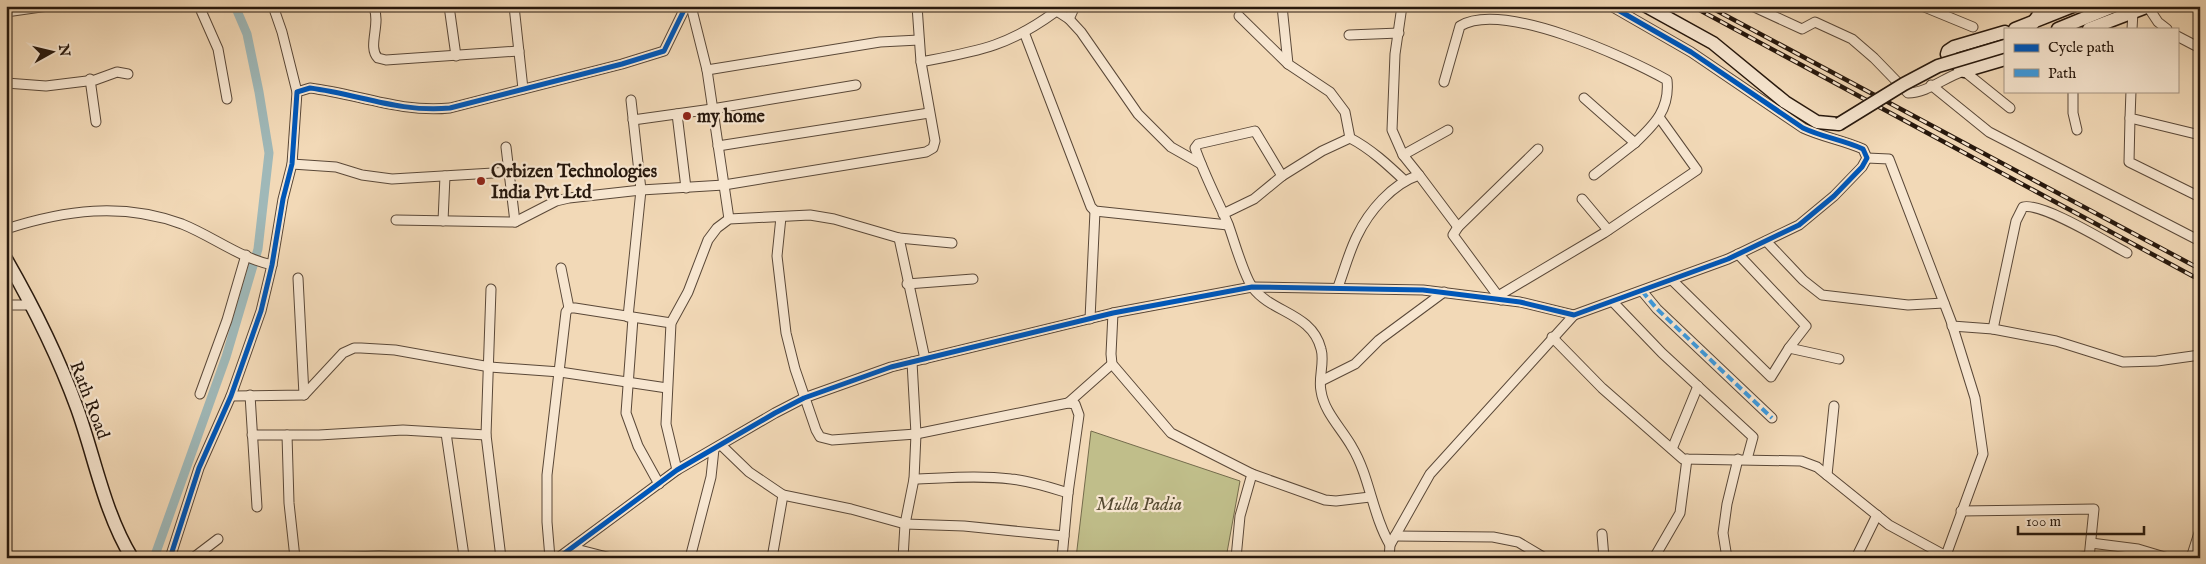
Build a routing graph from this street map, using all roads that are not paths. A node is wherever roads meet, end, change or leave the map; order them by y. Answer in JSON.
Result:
{"nodes":[{"id":1,"x":48,"y":6,"type":"edge"},
{"id":2,"x":200,"y":6,"type":"edge"},
{"id":3,"x":273,"y":6,"type":"edge"},
{"id":4,"x":337,"y":6,"type":"edge"},
{"id":5,"x":362,"y":6,"type":"edge"},
{"id":6,"x":370,"y":6,"type":"edge"},
{"id":7,"x":449,"y":6,"type":"edge"},
{"id":8,"x":514,"y":6,"type":"edge"},
{"id":9,"x":686,"y":6,"type":"edge"},
{"id":10,"x":691,"y":6,"type":"edge"},
{"id":11,"x":916,"y":6,"type":"edge"},
{"id":12,"x":1075,"y":6,"type":"edge"},
{"id":13,"x":1282,"y":6,"type":"edge"},
{"id":14,"x":1402,"y":6,"type":"edge"},
{"id":15,"x":1611,"y":6,"type":"edge"},
{"id":16,"x":1637,"y":6,"type":"edge"},
{"id":17,"x":1646,"y":6,"type":"edge"},
{"id":18,"x":1752,"y":6,"type":"edge"},
{"id":19,"x":1922,"y":6,"type":"edge"},
{"id":20,"x":2045,"y":6,"type":"edge"},
{"id":21,"x":2073,"y":6,"type":"edge"},
{"id":22,"x":2114,"y":6,"type":"edge"},
{"id":23,"x":2149,"y":6,"type":"edge"},
{"id":24,"x":1052,"y":9,"type":"edge"},
{"id":25,"x":1945,"y":11,"type":"edge"},
{"id":26,"x":6,"y":12,"type":"edge"},
{"id":27,"x":2133,"y":12,"type":"junction"},
{"id":28,"x":1238,"y":16,"type":"dead end"},
{"id":29,"x":1068,"y":19,"type":"junction"},
{"id":30,"x":2033,"y":23,"type":"junction"},
{"id":31,"x":1687,"y":27,"type":"junction"},
{"id":32,"x":1973,"y":28,"type":"dead end"},
{"id":33,"x":2018,"y":28,"type":"edge"},
{"id":34,"x":2060,"y":28,"type":"edge"},
{"id":35,"x":2092,"y":28,"type":"edge"},
{"id":36,"x":2132,"y":28,"type":"edge"},
{"id":37,"x":2166,"y":28,"type":"edge"},
{"id":38,"x":1024,"y":32,"type":"junction"},
{"id":39,"x":2004,"y":32,"type":"edge"},
{"id":40,"x":1399,"y":33,"type":"junction"},
{"id":41,"x":1349,"y":35,"type":"dead end"},
{"id":42,"x":2178,"y":37,"type":"edge"},
{"id":43,"x":919,"y":40,"type":"junction"},
{"id":44,"x":2004,"y":46,"type":"edge"},
{"id":45,"x":2200,"y":48,"type":"edge"},
{"id":46,"x":519,"y":51,"type":"junction"},
{"id":47,"x":456,"y":56,"type":"junction"},
{"id":48,"x":2004,"y":59,"type":"edge"},
{"id":49,"x":921,"y":62,"type":"junction"},
{"id":50,"x":1288,"y":64,"type":"junction"},
{"id":51,"x":706,"y":70,"type":"junction"},
{"id":52,"x":1964,"y":71,"type":"junction"},
{"id":53,"x":128,"y":74,"type":"dead end"},
{"id":54,"x":90,"y":79,"type":"junction"},
{"id":55,"x":1444,"y":82,"type":"dead end"},
{"id":56,"x":6,"y":83,"type":"edge"},
{"id":57,"x":856,"y":84,"type":"dead end"},
{"id":58,"x":1932,"y":85,"type":"junction"},
{"id":59,"x":523,"y":89,"type":"junction"},
{"id":60,"x":297,"y":92,"type":"junction"},
{"id":61,"x":2073,"y":92,"type":"edge"},
{"id":62,"x":2130,"y":92,"type":"edge"},
{"id":63,"x":1584,"y":98,"type":"dead end"},
{"id":64,"x":227,"y":100,"type":"dead end"},
{"id":65,"x":631,"y":100,"type":"dead end"},
{"id":66,"x":2010,"y":108,"type":"dead end"},
{"id":67,"x":712,"y":109,"type":"junction"},
{"id":68,"x":929,"y":112,"type":"junction"},
{"id":69,"x":677,"y":114,"type":"junction"},
{"id":70,"x":1660,"y":116,"type":"junction"},
{"id":71,"x":2130,"y":118,"type":"junction"},
{"id":72,"x":633,"y":120,"type":"junction"},
{"id":73,"x":96,"y":122,"type":"dead end"},
{"id":74,"x":1448,"y":130,"type":"dead end"},
{"id":75,"x":2077,"y":130,"type":"dead end"},
{"id":76,"x":2200,"y":135,"type":"edge"},
{"id":77,"x":1350,"y":138,"type":"junction"},
{"id":78,"x":1635,"y":143,"type":"junction"},
{"id":79,"x":718,"y":146,"type":"junction"},
{"id":80,"x":506,"y":148,"type":"dead end"},
{"id":81,"x":1538,"y":149,"type":"dead end"},
{"id":82,"x":1403,"y":155,"type":"junction"},
{"id":83,"x":1867,"y":158,"type":"junction"},
{"id":84,"x":292,"y":164,"type":"junction"},
{"id":85,"x":1200,"y":164,"type":"junction"},
{"id":86,"x":510,"y":172,"type":"junction"},
{"id":87,"x":1419,"y":175,"type":"junction"},
{"id":88,"x":1594,"y":175,"type":"dead end"},
{"id":89,"x":445,"y":176,"type":"junction"},
{"id":90,"x":1282,"y":176,"type":"junction"},
{"id":91,"x":1405,"y":181,"type":"junction"},
{"id":92,"x":724,"y":185,"type":"junction"},
{"id":93,"x":686,"y":188,"type":"junction"},
{"id":94,"x":641,"y":190,"type":"junction"},
{"id":95,"x":2200,"y":197,"type":"edge"},
{"id":96,"x":1582,"y":199,"type":"dead end"},
{"id":97,"x":1095,"y":211,"type":"junction"},
{"id":98,"x":1223,"y":214,"type":"junction"},
{"id":99,"x":781,"y":217,"type":"junction"},
{"id":100,"x":396,"y":220,"type":"dead end"},
{"id":101,"x":729,"y":220,"type":"junction"},
{"id":102,"x":443,"y":221,"type":"junction"},
{"id":103,"x":515,"y":222,"type":"junction"},
{"id":104,"x":1228,"y":225,"type":"junction"},
{"id":105,"x":1458,"y":227,"type":"junction"},
{"id":106,"x":6,"y":229,"type":"edge"},
{"id":107,"x":1608,"y":230,"type":"junction"},
{"id":108,"x":899,"y":238,"type":"junction"},
{"id":109,"x":1766,"y":241,"type":"junction"},
{"id":110,"x":2200,"y":241,"type":"edge"},
{"id":111,"x":952,"y":243,"type":"dead end"},
{"id":112,"x":2127,"y":253,"type":"dead end"},
{"id":113,"x":1738,"y":254,"type":"junction"},
{"id":114,"x":248,"y":256,"type":"junction"},
{"id":115,"x":6,"y":259,"type":"edge"},
{"id":116,"x":269,"y":264,"type":"junction"},
{"id":117,"x":561,"y":268,"type":"dead end"},
{"id":118,"x":298,"y":278,"type":"dead end"},
{"id":119,"x":972,"y":279,"type":"dead end"},
{"id":120,"x":1672,"y":280,"type":"junction"},
{"id":121,"x":907,"y":284,"type":"junction"},
{"id":122,"x":1252,"y":287,"type":"junction"},
{"id":123,"x":1338,"y":287,"type":"junction"},
{"id":124,"x":491,"y":289,"type":"dead end"},
{"id":125,"x":1642,"y":291,"type":"junction"},
{"id":126,"x":1444,"y":292,"type":"junction"},
{"id":127,"x":1500,"y":298,"type":"junction"},
{"id":128,"x":1613,"y":302,"type":"junction"},
{"id":129,"x":1944,"y":303,"type":"junction"},
{"id":130,"x":6,"y":305,"type":"edge"},
{"id":131,"x":32,"y":305,"type":"junction"},
{"id":132,"x":569,"y":308,"type":"junction"},
{"id":133,"x":1113,"y":313,"type":"junction"},
{"id":134,"x":1574,"y":315,"type":"junction"},
{"id":135,"x":630,"y":317,"type":"junction"},
{"id":136,"x":1090,"y":319,"type":"junction"},
{"id":137,"x":671,"y":323,"type":"junction"},
{"id":138,"x":1952,"y":326,"type":"junction"},
{"id":139,"x":1993,"y":329,"type":"junction"},
{"id":140,"x":1552,"y":338,"type":"junction"},
{"id":141,"x":1789,"y":348,"type":"junction"},
{"id":142,"x":2200,"y":355,"type":"edge"},
{"id":143,"x":925,"y":359,"type":"junction"},
{"id":144,"x":1839,"y":359,"type":"dead end"},
{"id":145,"x":912,"y":362,"type":"junction"},
{"id":146,"x":1112,"y":364,"type":"junction"},
{"id":147,"x":490,"y":367,"type":"junction"},
{"id":148,"x":560,"y":372,"type":"junction"},
{"id":149,"x":628,"y":381,"type":"junction"},
{"id":150,"x":1320,"y":381,"type":"junction"},
{"id":151,"x":1698,"y":386,"type":"junction"},
{"id":152,"x":666,"y":388,"type":"junction"},
{"id":153,"x":200,"y":394,"type":"dead end"},
{"id":154,"x":250,"y":395,"type":"junction"},
{"id":155,"x":304,"y":395,"type":"junction"},
{"id":156,"x":231,"y":396,"type":"junction"},
{"id":157,"x":804,"y":398,"type":"junction"},
{"id":158,"x":1068,"y":403,"type":"junction"},
{"id":159,"x":1834,"y":406,"type":"dead end"},
{"id":160,"x":1772,"y":418,"type":"dead end"},
{"id":161,"x":446,"y":433,"type":"junction"},
{"id":162,"x":916,"y":434,"type":"junction"},
{"id":163,"x":252,"y":435,"type":"junction"},
{"id":164,"x":287,"y":435,"type":"junction"},
{"id":165,"x":486,"y":435,"type":"junction"},
{"id":166,"x":718,"y":447,"type":"junction"},
{"id":167,"x":1672,"y":449,"type":"junction"},
{"id":168,"x":1687,"y":459,"type":"junction"},
{"id":169,"x":1743,"y":459,"type":"junction"},
{"id":170,"x":677,"y":470,"type":"junction"},
{"id":171,"x":1252,"y":474,"type":"junction"},
{"id":172,"x":1827,"y":475,"type":"junction"},
{"id":173,"x":914,"y":479,"type":"junction"},
{"id":174,"x":658,"y":484,"type":"junction"},
{"id":175,"x":1068,"y":493,"type":"junction"},
{"id":176,"x":783,"y":495,"type":"junction"},
{"id":177,"x":1370,"y":497,"type":"junction"},
{"id":178,"x":257,"y":508,"type":"dead end"},
{"id":179,"x":1962,"y":511,"type":"junction"},
{"id":180,"x":1877,"y":515,"type":"junction"},
{"id":181,"x":905,"y":524,"type":"junction"},
{"id":182,"x":2200,"y":530,"type":"edge"},
{"id":183,"x":1602,"y":534,"type":"dead end"},
{"id":184,"x":1064,"y":536,"type":"junction"},
{"id":185,"x":1395,"y":536,"type":"junction"},
{"id":186,"x":218,"y":539,"type":"dead end"},
{"id":187,"x":2091,"y":543,"type":"junction"},
{"id":188,"x":1390,"y":545,"type":"junction"},
{"id":189,"x":572,"y":548,"type":"junction"},
{"id":190,"x":465,"y":557,"type":"edge"},
{"id":191,"x":1946,"y":557,"type":"edge"},
{"id":192,"x":2089,"y":557,"type":"edge"},
{"id":193,"x":132,"y":558,"type":"edge"},
{"id":194,"x":170,"y":558,"type":"edge"},
{"id":195,"x":193,"y":558,"type":"edge"},
{"id":196,"x":295,"y":558,"type":"edge"},
{"id":197,"x":326,"y":558,"type":"edge"},
{"id":198,"x":501,"y":558,"type":"edge"},
{"id":199,"x":550,"y":558,"type":"edge"},
{"id":200,"x":558,"y":558,"type":"edge"},
{"id":201,"x":611,"y":558,"type":"edge"},
{"id":202,"x":690,"y":558,"type":"edge"},
{"id":203,"x":772,"y":558,"type":"edge"},
{"id":204,"x":903,"y":558,"type":"edge"},
{"id":205,"x":1062,"y":558,"type":"edge"},
{"id":206,"x":1236,"y":558,"type":"edge"},
{"id":207,"x":1389,"y":558,"type":"edge"},
{"id":208,"x":1545,"y":558,"type":"edge"},
{"id":209,"x":1604,"y":558,"type":"edge"},
{"id":210,"x":1654,"y":558,"type":"edge"},
{"id":211,"x":1726,"y":558,"type":"edge"},
{"id":212,"x":1856,"y":558,"type":"edge"},
{"id":213,"x":2077,"y":558,"type":"edge"},
{"id":214,"x":2168,"y":558,"type":"edge"},
{"id":215,"x":2191,"y":558,"type":"edge"}],
"edges":[{"from":1,"to":26,"type":"street"},
{"from":2,"to":64,"type":"street"},
{"from":3,"to":60,"type":"street"},
{"from":4,"to":5,"type":"street"},
{"from":6,"to":47,"type":"street"},
{"from":7,"to":47,"type":"street"},
{"from":8,"to":46,"type":"street"},
{"from":9,"to":59,"type":"street"},
{"from":10,"to":51,"type":"street"},
{"from":11,"to":43,"type":"street"},
{"from":12,"to":29,"type":"street"},
{"from":13,"to":50,"type":"street"},
{"from":14,"to":40,"type":"street"},
{"from":15,"to":83,"type":"street"},
{"from":16,"to":31,"type":"street"},
{"from":17,"to":31,"type":"street"},
{"from":18,"to":58,"type":"street"},
{"from":19,"to":25,"type":"street"},
{"from":20,"to":30,"type":"street"},
{"from":21,"to":30,"type":"street"},
{"from":22,"to":34,"type":"street"},
{"from":23,"to":27,"type":"street"},
{"from":23,"to":37,"type":"street"},
{"from":24,"to":29,"type":"street"},
{"from":24,"to":38,"type":"street"},
{"from":25,"to":32,"type":"street"},
{"from":27,"to":35,"type":"street"},
{"from":27,"to":36,"type":"street"},
{"from":28,"to":50,"type":"street"},
{"from":29,"to":85,"type":"street"},
{"from":30,"to":33,"type":"street"},
{"from":31,"to":44,"type":"street","bridge":true},
{"from":38,"to":49,"type":"street"},
{"from":38,"to":97,"type":"street"},
{"from":39,"to":52,"type":"street"},
{"from":40,"to":41,"type":"street"},
{"from":40,"to":82,"type":"street"},
{"from":42,"to":45,"type":"street"},
{"from":43,"to":49,"type":"street"},
{"from":43,"to":51,"type":"street"},
{"from":46,"to":47,"type":"street"},
{"from":46,"to":59,"type":"street"},
{"from":48,"to":52,"type":"street"},
{"from":49,"to":68,"type":"street"},
{"from":50,"to":77,"type":"street"},
{"from":51,"to":67,"type":"street"},
{"from":52,"to":58,"type":"street"},
{"from":52,"to":66,"type":"street"},
{"from":53,"to":54,"type":"street"},
{"from":54,"to":56,"type":"street"},
{"from":54,"to":73,"type":"street"},
{"from":55,"to":70,"type":"street"},
{"from":57,"to":67,"type":"street"},
{"from":58,"to":110,"type":"street"},
{"from":59,"to":60,"type":"street"},
{"from":60,"to":84,"type":"street"},
{"from":61,"to":75,"type":"street"},
{"from":62,"to":71,"type":"street"},
{"from":63,"to":78,"type":"street"},
{"from":65,"to":72,"type":"street"},
{"from":67,"to":69,"type":"street"},
{"from":67,"to":79,"type":"street"},
{"from":68,"to":79,"type":"street"},
{"from":68,"to":92,"type":"street"},
{"from":69,"to":72,"type":"street"},
{"from":69,"to":93,"type":"street"},
{"from":70,"to":78,"type":"street"},
{"from":70,"to":107,"type":"street"},
{"from":71,"to":76,"type":"street"},
{"from":71,"to":95,"type":"street"},
{"from":72,"to":94,"type":"street"},
{"from":74,"to":82,"type":"street"},
{"from":77,"to":90,"type":"street"},
{"from":77,"to":91,"type":"street"},
{"from":78,"to":88,"type":"street"},
{"from":79,"to":92,"type":"street"},
{"from":80,"to":86,"type":"street"},
{"from":81,"to":105,"type":"street"},
{"from":82,"to":87,"type":"street"},
{"from":83,"to":109,"type":"street"},
{"from":83,"to":129,"type":"street"},
{"from":84,"to":89,"type":"street"},
{"from":84,"to":116,"type":"street"},
{"from":85,"to":90,"type":"street"},
{"from":85,"to":98,"type":"street"},
{"from":86,"to":89,"type":"street"},
{"from":86,"to":103,"type":"street"},
{"from":87,"to":91,"type":"street"},
{"from":87,"to":105,"type":"street"},
{"from":89,"to":102,"type":"street"},
{"from":90,"to":98,"type":"street"},
{"from":91,"to":123,"type":"street"},
{"from":92,"to":93,"type":"street"},
{"from":92,"to":101,"type":"street"},
{"from":93,"to":94,"type":"street"},
{"from":94,"to":103,"type":"street"},
{"from":94,"to":135,"type":"street"},
{"from":96,"to":107,"type":"street"},
{"from":97,"to":104,"type":"street"},
{"from":97,"to":136,"type":"street"},
{"from":98,"to":104,"type":"street"},
{"from":99,"to":101,"type":"street"},
{"from":99,"to":108,"type":"street"},
{"from":99,"to":157,"type":"street"},
{"from":100,"to":102,"type":"street"},
{"from":101,"to":137,"type":"street"},
{"from":102,"to":103,"type":"street"},
{"from":104,"to":122,"type":"street"},
{"from":105,"to":127,"type":"street"},
{"from":106,"to":114,"type":"street"},
{"from":107,"to":127,"type":"street"},
{"from":108,"to":111,"type":"street"},
{"from":108,"to":121,"type":"street"},
{"from":109,"to":113,"type":"street"},
{"from":109,"to":129,"type":"street"},
{"from":112,"to":139,"type":"street"},
{"from":113,"to":120,"type":"street"},
{"from":113,"to":141,"type":"street"},
{"from":114,"to":116,"type":"street"},
{"from":114,"to":153,"type":"street"},
{"from":115,"to":131,"type":"street","name":"Rath Road"},
{"from":116,"to":156,"type":"street"},
{"from":117,"to":132,"type":"street"},
{"from":118,"to":155,"type":"street"},
{"from":119,"to":121,"type":"street"},
{"from":120,"to":125,"type":"street"},
{"from":120,"to":141,"type":"street"},
{"from":121,"to":143,"type":"street"},
{"from":122,"to":123,"type":"street"},
{"from":122,"to":133,"type":"street"},
{"from":122,"to":150,"type":"street"},
{"from":123,"to":126,"type":"street"},
{"from":124,"to":147,"type":"street"},
{"from":125,"to":128,"type":"street"},
{"from":125,"to":160,"type":"street"},
{"from":126,"to":127,"type":"street"},
{"from":126,"to":150,"type":"street"},
{"from":127,"to":134,"type":"street"},
{"from":128,"to":134,"type":"street"},
{"from":128,"to":151,"type":"street"},
{"from":129,"to":138,"type":"street"},
{"from":130,"to":131,"type":"street"},
{"from":131,"to":193,"type":"street","name":"Rath Road"},
{"from":132,"to":135,"type":"street"},
{"from":132,"to":148,"type":"street"},
{"from":133,"to":136,"type":"street"},
{"from":133,"to":146,"type":"street"},
{"from":134,"to":140,"type":"street"},
{"from":135,"to":137,"type":"street"},
{"from":135,"to":149,"type":"street"},
{"from":136,"to":143,"type":"street"},
{"from":137,"to":152,"type":"street"},
{"from":138,"to":139,"type":"street"},
{"from":138,"to":179,"type":"street"},
{"from":139,"to":142,"type":"street"},
{"from":140,"to":167,"type":"street"},
{"from":140,"to":185,"type":"street"},
{"from":141,"to":144,"type":"street"},
{"from":143,"to":145,"type":"street"},
{"from":145,"to":157,"type":"street"},
{"from":145,"to":162,"type":"street"},
{"from":146,"to":158,"type":"street"},
{"from":146,"to":171,"type":"street"},
{"from":147,"to":148,"type":"street"},
{"from":147,"to":155,"type":"street"},
{"from":147,"to":165,"type":"street"},
{"from":148,"to":149,"type":"street"},
{"from":148,"to":199,"type":"street"},
{"from":149,"to":152,"type":"street"},
{"from":149,"to":174,"type":"street"},
{"from":150,"to":177,"type":"street"},
{"from":151,"to":167,"type":"street"},
{"from":151,"to":169,"type":"street"},
{"from":152,"to":170,"type":"street"},
{"from":154,"to":155,"type":"street"},
{"from":154,"to":156,"type":"street"},
{"from":154,"to":163,"type":"street"},
{"from":156,"to":194,"type":"street"},
{"from":157,"to":162,"type":"street"},
{"from":157,"to":166,"type":"street"},
{"from":158,"to":162,"type":"street"},
{"from":158,"to":175,"type":"street"},
{"from":159,"to":172,"type":"street"},
{"from":161,"to":164,"type":"street"},
{"from":161,"to":165,"type":"street"},
{"from":161,"to":190,"type":"street"},
{"from":162,"to":173,"type":"street"},
{"from":163,"to":164,"type":"street"},
{"from":163,"to":178,"type":"street"},
{"from":164,"to":196,"type":"street"},
{"from":165,"to":198,"type":"street"},
{"from":166,"to":170,"type":"street"},
{"from":166,"to":176,"type":"street"},
{"from":166,"to":202,"type":"street"},
{"from":167,"to":168,"type":"street"},
{"from":168,"to":169,"type":"street"},
{"from":168,"to":210,"type":"street"},
{"from":169,"to":172,"type":"street"},
{"from":169,"to":211,"type":"street"},
{"from":170,"to":174,"type":"street"},
{"from":171,"to":177,"type":"street"},
{"from":171,"to":206,"type":"street"},
{"from":172,"to":180,"type":"street"},
{"from":173,"to":175,"type":"street"},
{"from":173,"to":181,"type":"street"},
{"from":174,"to":189,"type":"street"},
{"from":175,"to":184,"type":"street"},
{"from":176,"to":181,"type":"street"},
{"from":176,"to":203,"type":"street"},
{"from":177,"to":188,"type":"street"},
{"from":179,"to":187,"type":"street"},
{"from":179,"to":191,"type":"street"},
{"from":180,"to":191,"type":"street"},
{"from":180,"to":212,"type":"street"},
{"from":181,"to":184,"type":"street"},
{"from":181,"to":204,"type":"street"},
{"from":182,"to":215,"type":"street"},
{"from":183,"to":209,"type":"street"},
{"from":184,"to":205,"type":"street"},
{"from":185,"to":188,"type":"street"},
{"from":185,"to":208,"type":"street"},
{"from":186,"to":195,"type":"street"},
{"from":187,"to":192,"type":"street"},
{"from":187,"to":214,"type":"street"},
{"from":188,"to":207,"type":"street"},
{"from":189,"to":200,"type":"street"},
{"from":189,"to":201,"type":"street"},
{"from":190,"to":197,"type":"street"},
{"from":192,"to":213,"type":"street"}]}
